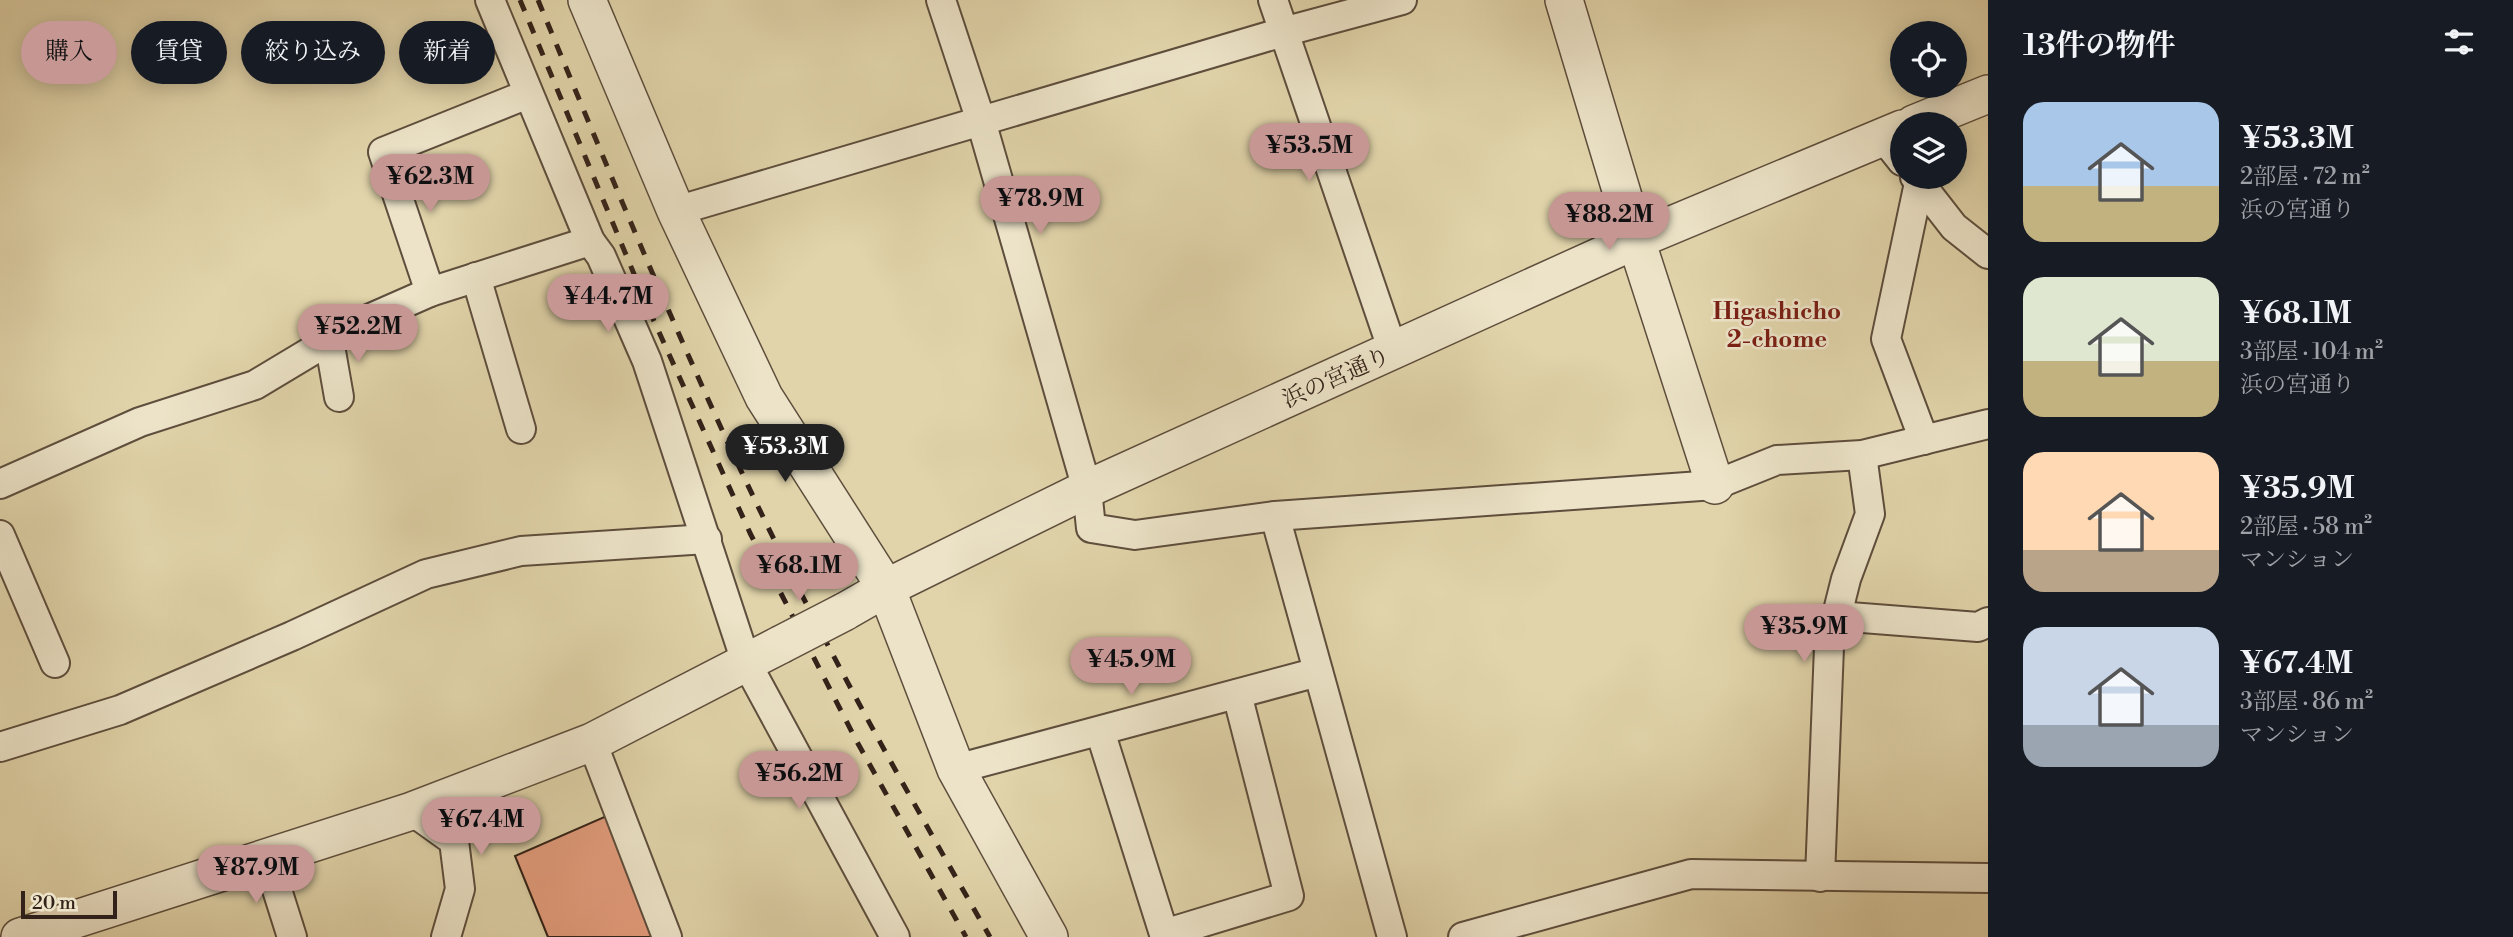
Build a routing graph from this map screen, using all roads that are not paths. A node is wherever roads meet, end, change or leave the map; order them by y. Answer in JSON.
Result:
{"nodes":[{"id":1,"x":490,"y":0,"type":"edge"},
{"id":2,"x":587,"y":0,"type":"edge"},
{"id":3,"x":941,"y":0,"type":"edge"},
{"id":4,"x":1273,"y":0,"type":"edge"},
{"id":5,"x":1402,"y":0,"type":"edge"},
{"id":6,"x":1564,"y":0,"type":"edge"},
{"id":7,"x":1283,"y":32,"type":"junction"},
{"id":8,"x":528,"y":94,"type":"junction"},
{"id":9,"x":1988,"y":94,"type":"edge"},
{"id":10,"x":1963,"y":112,"type":"edge"},
{"id":11,"x":981,"y":121,"type":"junction"},
{"id":12,"x":1890,"y":157,"type":"edge"},
{"id":13,"x":1902,"y":189,"type":"edge"},
{"id":14,"x":1930,"y":189,"type":"edge"},
{"id":15,"x":676,"y":211,"type":"junction"},
{"id":16,"x":1636,"y":240,"type":"junction"},
{"id":17,"x":590,"y":241,"type":"junction"},
{"id":18,"x":1988,"y":254,"type":"edge"},
{"id":19,"x":476,"y":276,"type":"junction"},
{"id":20,"x":430,"y":292,"type":"junction"},
{"id":21,"x":329,"y":340,"type":"junction"},
{"id":22,"x":1394,"y":351,"type":"junction"},
{"id":23,"x":340,"y":397,"type":"dead end"},
{"id":24,"x":1988,"y":424,"type":"edge"},
{"id":25,"x":521,"y":429,"type":"dead end"},
{"id":26,"x":1924,"y":440,"type":"junction"},
{"id":27,"x":1862,"y":455,"type":"junction"},
{"id":28,"x":0,"y":484,"type":"edge"},
{"id":29,"x":1715,"y":485,"type":"junction"},
{"id":30,"x":1087,"y":489,"type":"junction"},
{"id":31,"x":1275,"y":516,"type":"junction"},
{"id":32,"x":0,"y":535,"type":"edge"},
{"id":33,"x":707,"y":539,"type":"junction"},
{"id":34,"x":886,"y":589,"type":"junction"},
{"id":35,"x":1837,"y":617,"type":"junction"},
{"id":36,"x":1988,"y":622,"type":"edge"},
{"id":37,"x":746,"y":662,"type":"junction"},
{"id":38,"x":55,"y":663,"type":"dead end"},
{"id":39,"x":1318,"y":672,"type":"junction"},
{"id":40,"x":1237,"y":694,"type":"junction"},
{"id":41,"x":1100,"y":730,"type":"junction"},
{"id":42,"x":592,"y":742,"type":"junction"},
{"id":43,"x":0,"y":747,"type":"edge"},
{"id":44,"x":956,"y":769,"type":"junction"},
{"id":45,"x":412,"y":811,"type":"junction"},
{"id":46,"x":267,"y":858,"type":"junction"},
{"id":47,"x":1820,"y":877,"type":"junction"},
{"id":48,"x":1988,"y":878,"type":"edge"},
{"id":49,"x":20,"y":937,"type":"edge"},
{"id":50,"x":292,"y":937,"type":"edge"},
{"id":51,"x":446,"y":937,"type":"edge"},
{"id":52,"x":667,"y":937,"type":"edge"},
{"id":53,"x":895,"y":937,"type":"edge"},
{"id":54,"x":1049,"y":937,"type":"edge"},
{"id":55,"x":1392,"y":937,"type":"edge"},
{"id":56,"x":1463,"y":937,"type":"edge"}],
"edges":[{"from":1,"to":8,"type":"street"},
{"from":2,"to":15,"type":"street"},
{"from":3,"to":11,"type":"street"},
{"from":4,"to":7,"type":"street"},
{"from":5,"to":7,"type":"street"},
{"from":6,"to":16,"type":"street"},
{"from":7,"to":11,"type":"street"},
{"from":7,"to":22,"type":"street"},
{"from":8,"to":17,"type":"street"},
{"from":8,"to":20,"type":"street"},
{"from":9,"to":10,"type":"street","name":"浜の宮通り"},
{"from":11,"to":15,"type":"street"},
{"from":11,"to":30,"type":"street"},
{"from":12,"to":16,"type":"street","name":"浜の宮通り"},
{"from":13,"to":26,"type":"street"},
{"from":14,"to":18,"type":"street"},
{"from":15,"to":34,"type":"street"},
{"from":16,"to":22,"type":"street","name":"浜の宮通り"},
{"from":16,"to":29,"type":"street"},
{"from":17,"to":19,"type":"street"},
{"from":17,"to":33,"type":"street"},
{"from":19,"to":20,"type":"street"},
{"from":19,"to":25,"type":"street"},
{"from":20,"to":21,"type":"street"},
{"from":21,"to":23,"type":"street"},
{"from":21,"to":28,"type":"street"},
{"from":22,"to":30,"type":"street","name":"浜の宮通り"},
{"from":24,"to":26,"type":"street"},
{"from":26,"to":27,"type":"street"},
{"from":27,"to":29,"type":"street"},
{"from":27,"to":35,"type":"street"},
{"from":29,"to":31,"type":"street"},
{"from":30,"to":31,"type":"street"},
{"from":30,"to":34,"type":"street","name":"浜の宮通り"},
{"from":31,"to":39,"type":"street"},
{"from":32,"to":38,"type":"street"},
{"from":33,"to":37,"type":"street"},
{"from":33,"to":43,"type":"street"},
{"from":34,"to":37,"type":"street","name":"浜の宮通り","bridge":true},
{"from":34,"to":44,"type":"street"},
{"from":35,"to":36,"type":"street"},
{"from":35,"to":47,"type":"street"},
{"from":37,"to":42,"type":"street","name":"浜の宮通り"},
{"from":37,"to":53,"type":"street"},
{"from":39,"to":40,"type":"street"},
{"from":39,"to":55,"type":"street"},
{"from":40,"to":41,"type":"street"},
{"from":40,"to":41,"type":"street"},
{"from":41,"to":44,"type":"street"},
{"from":42,"to":45,"type":"street","name":"浜の宮通り"},
{"from":42,"to":52,"type":"street"},
{"from":44,"to":54,"type":"street"},
{"from":45,"to":46,"type":"street","name":"浜の宮通り"},
{"from":45,"to":51,"type":"street"},
{"from":46,"to":49,"type":"street","name":"浜の宮通り"},
{"from":46,"to":50,"type":"street"},
{"from":47,"to":48,"type":"street"},
{"from":47,"to":56,"type":"street"}]}
